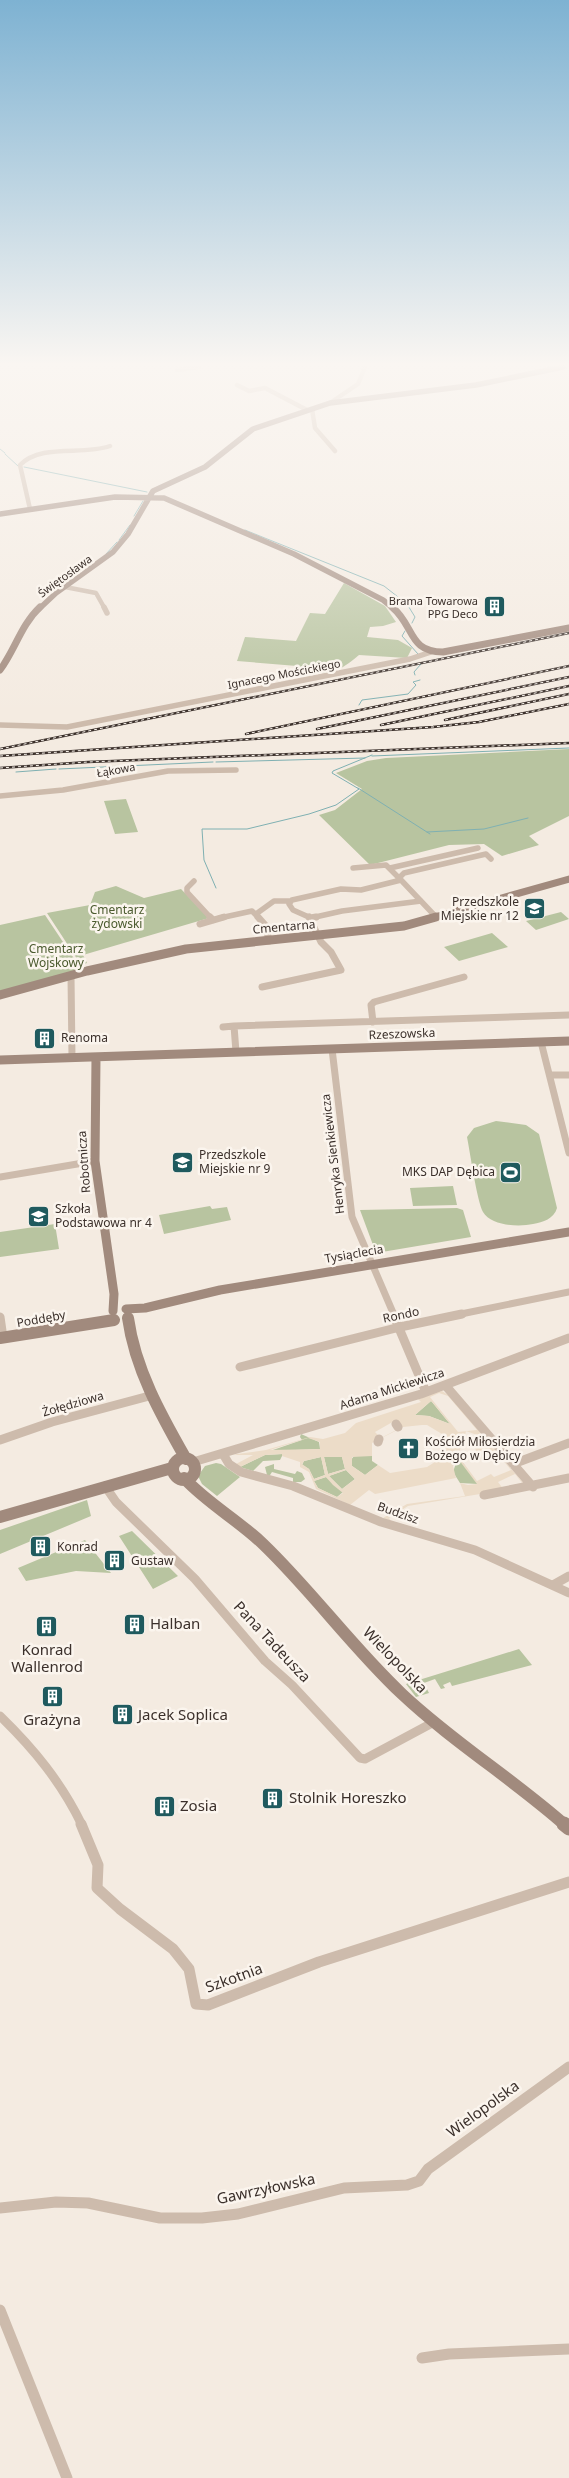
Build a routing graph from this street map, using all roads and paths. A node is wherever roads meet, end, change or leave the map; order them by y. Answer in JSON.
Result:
{"nodes":[{"id":1,"x":24,"y":483,"type":"edge"},
{"id":2,"x":166,"y":483,"type":"edge"},
{"id":3,"x":148,"y":497,"type":"junction"},
{"id":4,"x":30,"y":510,"type":"junction"},
{"id":5,"x":0,"y":514,"type":"edge"},
{"id":6,"x":65,"y":587,"type":"junction"},
{"id":7,"x":107,"y":613,"type":"dead end"},
{"id":8,"x":569,"y":628,"type":"edge"},
{"id":9,"x":431,"y":652,"type":"junction"},
{"id":10,"x":0,"y":670,"type":"edge"},
{"id":11,"x":0,"y":725,"type":"edge"},
{"id":12,"x":236,"y":770,"type":"dead end"},
{"id":13,"x":0,"y":796,"type":"edge"},
{"id":14,"x":353,"y":868,"type":"dead end"},
{"id":15,"x":390,"y":868,"type":"junction"},
{"id":16,"x":400,"y":879,"type":"junction"},
{"id":17,"x":569,"y":879,"type":"edge"},
{"id":18,"x":194,"y":881,"type":"dead end"},
{"id":19,"x":290,"y":901,"type":"junction"},
{"id":20,"x":421,"y":901,"type":"junction"},
{"id":21,"x":256,"y":914,"type":"junction"},
{"id":22,"x":312,"y":918,"type":"junction"},
{"id":23,"x":437,"y":918,"type":"junction"},
{"id":24,"x":213,"y":920,"type":"junction"},
{"id":25,"x":200,"y":924,"type":"dead end"},
{"id":26,"x":320,"y":936,"type":"junction"},
{"id":27,"x":269,"y":941,"type":"junction"},
{"id":28,"x":71,"y":976,"type":"junction"},
{"id":29,"x":464,"y":977,"type":"dead end"},
{"id":30,"x":262,"y":988,"type":"dead end"},
{"id":31,"x":0,"y":995,"type":"edge"},
{"id":32,"x":569,"y":1015,"type":"edge"},
{"id":33,"x":373,"y":1022,"type":"junction"},
{"id":34,"x":234,"y":1026,"type":"junction"},
{"id":35,"x":223,"y":1027,"type":"dead end"},
{"id":36,"x":569,"y":1041,"type":"edge"},
{"id":37,"x":541,"y":1042,"type":"junction"},
{"id":38,"x":332,"y":1049,"type":"junction"},
{"id":39,"x":236,"y":1052,"type":"junction"},
{"id":40,"x":96,"y":1056,"type":"junction"},
{"id":41,"x":72,"y":1057,"type":"junction"},
{"id":42,"x":0,"y":1060,"type":"edge"},
{"id":43,"x":569,"y":1074,"type":"edge"},
{"id":44,"x":550,"y":1075,"type":"junction"},
{"id":45,"x":565,"y":1125,"type":"edge"},
{"id":46,"x":569,"y":1153,"type":"edge"},
{"id":47,"x":95,"y":1160,"type":"junction"},
{"id":48,"x":0,"y":1177,"type":"edge"},
{"id":49,"x":569,"y":1232,"type":"edge"},
{"id":50,"x":372,"y":1264,"type":"junction"},
{"id":51,"x":569,"y":1292,"type":"edge"},
{"id":52,"x":114,"y":1294,"type":"junction"},
{"id":53,"x":127,"y":1313,"type":"junction"},
{"id":54,"x":113,"y":1316,"type":"junction"},
{"id":55,"x":0,"y":1317,"type":"edge"},
{"id":56,"x":400,"y":1326,"type":"junction"},
{"id":57,"x":129,"y":1334,"type":"junction"},
{"id":58,"x":2,"y":1338,"type":"edge"},
{"id":59,"x":569,"y":1338,"type":"edge"},
{"id":60,"x":240,"y":1367,"type":"dead end"},
{"id":61,"x":445,"y":1385,"type":"junction"},
{"id":62,"x":426,"y":1392,"type":"junction"},
{"id":63,"x":153,"y":1395,"type":"junction"},
{"id":64,"x":0,"y":1440,"type":"edge"},
{"id":65,"x":569,"y":1443,"type":"edge"},
{"id":66,"x":221,"y":1455,"type":"junction"},
{"id":67,"x":513,"y":1464,"type":"junction"},
{"id":68,"x":184,"y":1468,"type":"junction"},
{"id":69,"x":569,"y":1478,"type":"edge"},
{"id":70,"x":105,"y":1486,"type":"junction"},
{"id":71,"x":532,"y":1487,"type":"junction"},
{"id":72,"x":484,"y":1495,"type":"dead end"},
{"id":73,"x":0,"y":1517,"type":"edge"},
{"id":74,"x":569,"y":1576,"type":"edge"},
{"id":75,"x":553,"y":1584,"type":"junction"},
{"id":76,"x":569,"y":1592,"type":"edge"},
{"id":77,"x":0,"y":1716,"type":"edge"},
{"id":78,"x":434,"y":1722,"type":"junction"},
{"id":79,"x":569,"y":1828,"type":"edge"},
{"id":80,"x":569,"y":1882,"type":"edge"},
{"id":81,"x":569,"y":2067,"type":"edge"},
{"id":82,"x":419,"y":2181,"type":"joint"},
{"id":83,"x":0,"y":2208,"type":"edge"},
{"id":84,"x":0,"y":2310,"type":"edge"},
{"id":85,"x":569,"y":2349,"type":"edge"},
{"id":86,"x":422,"y":2358,"type":"dead end"},
{"id":87,"x":67,"y":2478,"type":"edge"}],
"edges":[{"from":1,"to":4,"type":"street"},
{"from":2,"to":3,"type":"street","name":"Świętosława"},
{"from":3,"to":4,"type":"street"},
{"from":3,"to":6,"type":"street","name":"Świętosława"},
{"from":3,"to":9,"type":"street"},
{"from":4,"to":5,"type":"street"},
{"from":6,"to":7,"type":"street"},
{"from":6,"to":10,"type":"street","name":"Świętosława"},
{"from":8,"to":9,"type":"street","name":"Ignacego Mościckiego"},
{"from":9,"to":11,"type":"street","name":"Ignacego Mościckiego"},
{"from":12,"to":13,"type":"street","name":"Łąkowa"},
{"from":14,"to":15,"type":"street"},
{"from":15,"to":16,"type":"street"},
{"from":15,"to":16,"type":"street"},
{"from":16,"to":19,"type":"street"},
{"from":16,"to":20,"type":"street"},
{"from":17,"to":23,"type":"street","name":"Cmentarna"},
{"from":18,"to":24,"type":"street"},
{"from":19,"to":21,"type":"street"},
{"from":19,"to":22,"type":"street"},
{"from":20,"to":22,"type":"street"},
{"from":20,"to":23,"type":"street"},
{"from":21,"to":24,"type":"street"},
{"from":21,"to":27,"type":"street"},
{"from":22,"to":26,"type":"street"},
{"from":23,"to":26,"type":"street","name":"Cmentarna"},
{"from":24,"to":25,"type":"street"},
{"from":26,"to":27,"type":"street","name":"Cmentarna"},
{"from":26,"to":30,"type":"street"},
{"from":27,"to":28,"type":"street","name":"Cmentarna"},
{"from":28,"to":31,"type":"street","name":"Cmentarna"},
{"from":28,"to":41,"type":"street"},
{"from":29,"to":33,"type":"street","name":"Rzeszowska"},
{"from":32,"to":33,"type":"street","name":"Rzeszowska"},
{"from":33,"to":34,"type":"street","name":"Rzeszowska"},
{"from":34,"to":35,"type":"street","name":"Rzeszowska"},
{"from":34,"to":39,"type":"street"},
{"from":36,"to":37,"type":"street","name":"Rzeszowska"},
{"from":37,"to":38,"type":"street","name":"Rzeszowska"},
{"from":37,"to":44,"type":"street"},
{"from":38,"to":39,"type":"street","name":"Rzeszowska"},
{"from":38,"to":50,"type":"street","name":"Henryka Sienkiewicza"},
{"from":39,"to":40,"type":"street","name":"Rzeszowska"},
{"from":40,"to":41,"type":"street","name":"Rzeszowska"},
{"from":40,"to":47,"type":"street","name":"Robotnicza"},
{"from":41,"to":42,"type":"street","name":"Rzeszowska"},
{"from":43,"to":44,"type":"street"},
{"from":44,"to":45,"type":"street"},
{"from":45,"to":46,"type":"street"},
{"from":47,"to":48,"type":"street"},
{"from":47,"to":52,"type":"street","name":"Robotnicza"},
{"from":49,"to":50,"type":"street","name":"Tysiąclecia"},
{"from":50,"to":53,"type":"street","name":"Tysiąclecia"},
{"from":50,"to":56,"type":"street","name":"Henryka Sienkiewicza"},
{"from":51,"to":56,"type":"street","name":"Rondo"},
{"from":52,"to":53,"type":"street","name":"Robotnicza"},
{"from":52,"to":54,"type":"street","name":"Robotnicza"},
{"from":53,"to":54,"type":"street","name":"Tysiąclecia"},
{"from":53,"to":57,"type":"street"},
{"from":54,"to":57,"type":"street"},
{"from":54,"to":58,"type":"street","name":"Poddęby"},
{"from":55,"to":58,"type":"street"},
{"from":56,"to":60,"type":"street","name":"Rondo"},
{"from":56,"to":62,"type":"street","name":"Henryka Sienkiewicza"},
{"from":57,"to":63,"type":"street"},
{"from":59,"to":61,"type":"street","name":"Adama Mickiewicza"},
{"from":61,"to":62,"type":"street","name":"Adama Mickiewicza"},
{"from":61,"to":67,"type":"street"},
{"from":62,"to":66,"type":"street","name":"Adama Mickiewicza"},
{"from":63,"to":64,"type":"street","name":"Żołędziowa"},
{"from":63,"to":68,"type":"street"},
{"from":65,"to":67,"type":"street"},
{"from":66,"to":68,"type":"street","name":"Adama Mickiewicza"},
{"from":66,"to":75,"type":"street","name":"Budzisz"},
{"from":67,"to":71,"type":"street"},
{"from":68,"to":70,"type":"street"},
{"from":68,"to":78,"type":"street","name":"Wielopolska"},
{"from":69,"to":71,"type":"street"},
{"from":70,"to":73,"type":"street"},
{"from":70,"to":78,"type":"street","name":"Pana Tadeusza"},
{"from":71,"to":72,"type":"street"},
{"from":74,"to":75,"type":"street"},
{"from":75,"to":76,"type":"street","name":"Budzisz"},
{"from":77,"to":80,"type":"street","name":"Szkotnia"},
{"from":78,"to":79,"type":"street","name":"Wielopolska"},
{"from":81,"to":82,"type":"street","name":"Wielopolska"},
{"from":82,"to":83,"type":"street","name":"Gawrzyłowska"},
{"from":84,"to":87,"type":"street"},
{"from":85,"to":86,"type":"street"}]}
